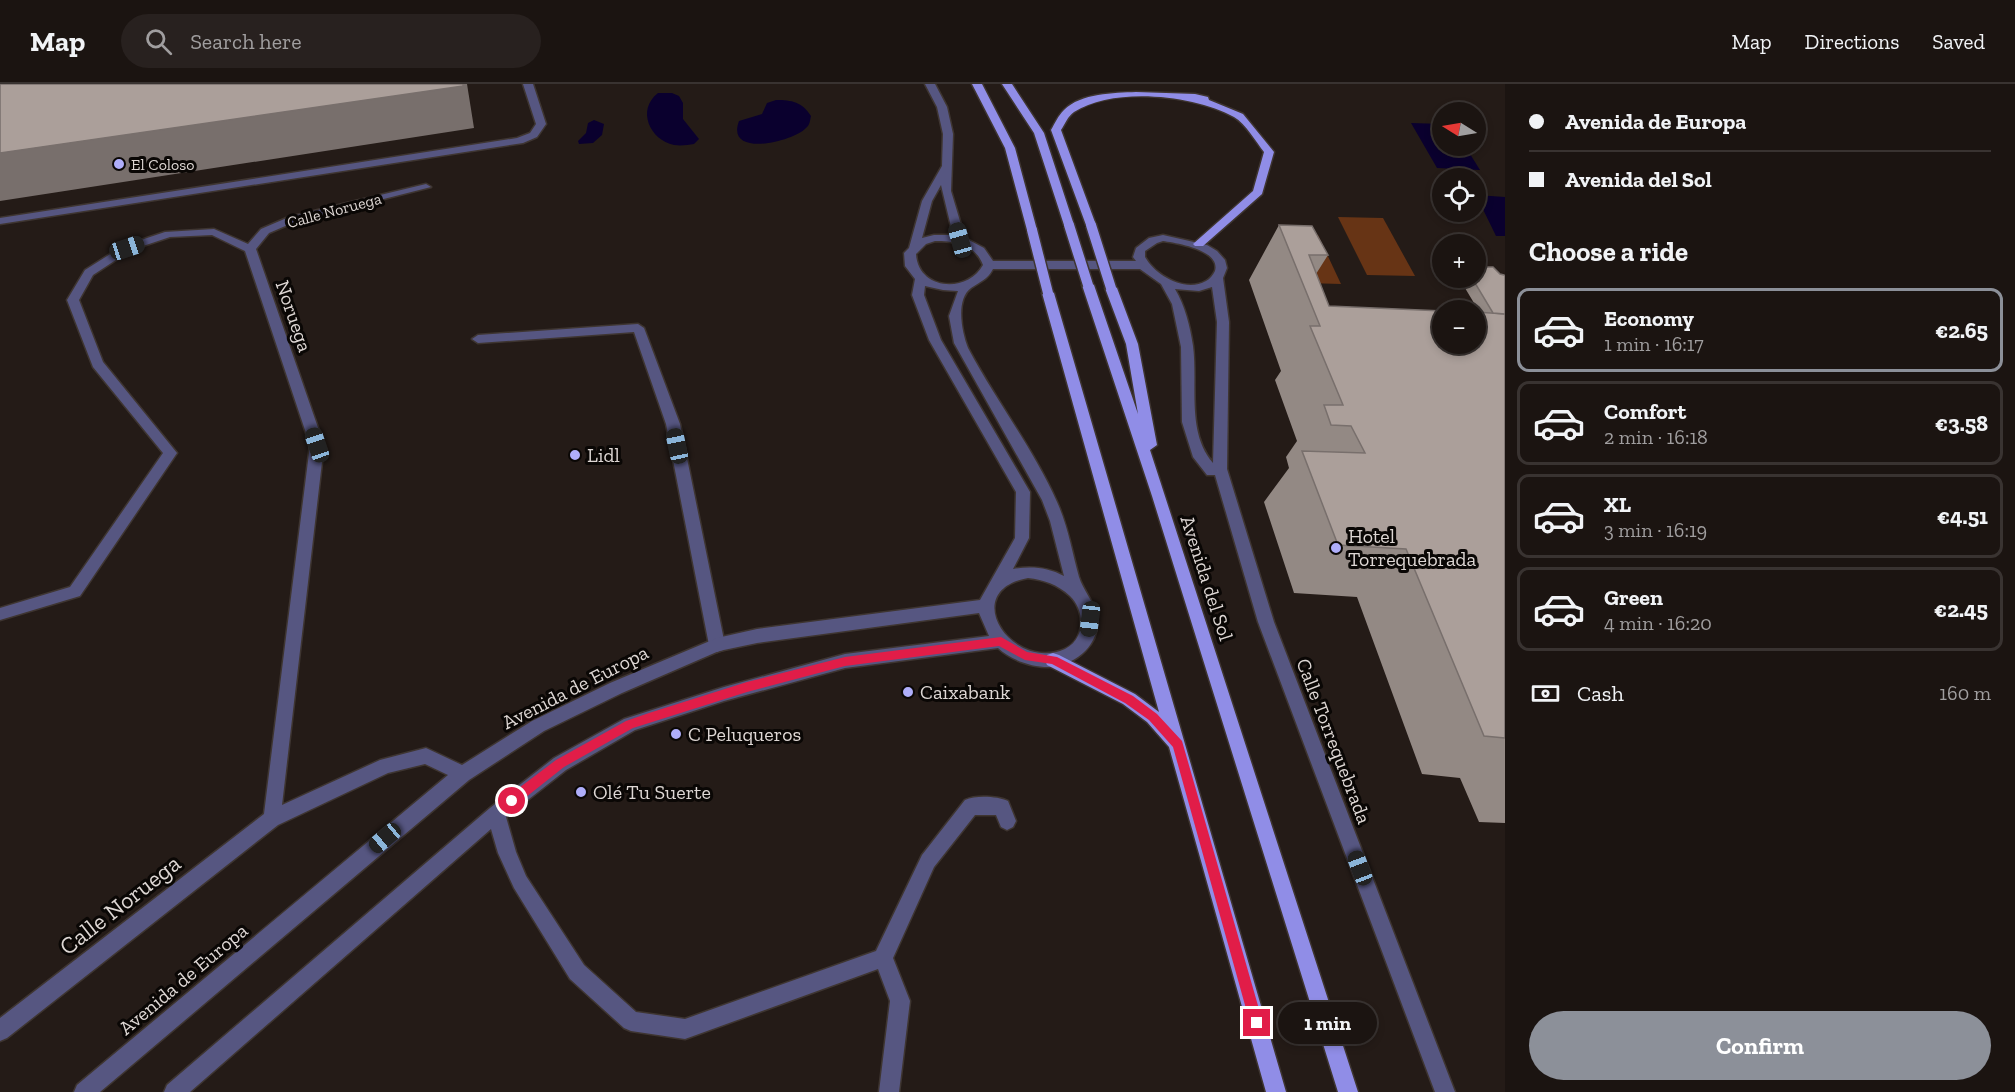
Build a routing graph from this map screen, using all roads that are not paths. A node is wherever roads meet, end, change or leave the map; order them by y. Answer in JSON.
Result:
{"nodes":[{"id":1,"x":528,"y":84,"type":"edge"},
{"id":2,"x":930,"y":84,"type":"edge"},
{"id":3,"x":977,"y":84,"type":"edge"},
{"id":4,"x":1007,"y":84,"type":"edge"},
{"id":5,"x":1150,"y":84,"type":"edge"},
{"id":6,"x":1205,"y":99,"type":"junction"},
{"id":7,"x":948,"y":163,"type":"junction"},
{"id":8,"x":426,"y":187,"type":"dead end"},
{"id":9,"x":0,"y":221,"type":"edge"},
{"id":10,"x":960,"y":240,"type":"junction"},
{"id":11,"x":1199,"y":244,"type":"junction"},
{"id":12,"x":914,"y":247,"type":"junction"},
{"id":13,"x":250,"y":249,"type":"junction"},
{"id":14,"x":989,"y":265,"type":"junction"},
{"id":15,"x":1142,"y":265,"type":"junction"},
{"id":16,"x":921,"y":278,"type":"junction"},
{"id":17,"x":1217,"y":278,"type":"junction"},
{"id":18,"x":1166,"y":283,"type":"junction"},
{"id":19,"x":966,"y":286,"type":"junction"},
{"id":20,"x":478,"y":339,"type":"dead end"},
{"id":21,"x":1220,"y":469,"type":"junction"},
{"id":22,"x":1159,"y":496,"type":"junction"},
{"id":23,"x":999,"y":581,"type":"junction"},
{"id":24,"x":1076,"y":592,"type":"junction"},
{"id":25,"x":986,"y":606,"type":"junction"},
{"id":26,"x":0,"y":614,"type":"edge"},
{"id":27,"x":1001,"y":641,"type":"junction"},
{"id":28,"x":717,"y":645,"type":"junction"},
{"id":29,"x":1053,"y":660,"type":"junction"},
{"id":30,"x":1178,"y":745,"type":"junction"},
{"id":31,"x":463,"y":774,"type":"junction"},
{"id":32,"x":496,"y":814,"type":"junction"},
{"id":33,"x":272,"y":819,"type":"junction"},
{"id":34,"x":1007,"y":821,"type":"dead end"},
{"id":35,"x":884,"y":958,"type":"junction"},
{"id":36,"x":0,"y":1031,"type":"edge"},
{"id":37,"x":84,"y":1092,"type":"edge"},
{"id":38,"x":174,"y":1092,"type":"edge"},
{"id":39,"x":889,"y":1092,"type":"edge"},
{"id":40,"x":1276,"y":1092,"type":"edge"},
{"id":41,"x":1348,"y":1092,"type":"edge"},
{"id":42,"x":1445,"y":1092,"type":"edge"}],
"edges":[{"from":1,"to":9,"type":"street"},
{"from":2,"to":7,"type":"street"},
{"from":3,"to":30,"type":"main road","bridge":true},
{"from":4,"to":22,"type":"main road","name":"Avenida del Sol","bridge":true},
{"from":5,"to":6,"type":"main road"},
{"from":6,"to":11,"type":"main road"},
{"from":6,"to":22,"type":"main road","bridge":true},
{"from":7,"to":10,"type":"street"},
{"from":7,"to":12,"type":"street"},
{"from":8,"to":13,"type":"street","name":"Calle Noruega"},
{"from":10,"to":12,"type":"street"},
{"from":10,"to":14,"type":"street"},
{"from":11,"to":15,"type":"street"},
{"from":11,"to":17,"type":"street"},
{"from":12,"to":16,"type":"street"},
{"from":13,"to":26,"type":"street"},
{"from":13,"to":33,"type":"street","name":"Noruega"},
{"from":14,"to":15,"type":"street"},
{"from":14,"to":19,"type":"street"},
{"from":15,"to":18,"type":"street"},
{"from":16,"to":19,"type":"street"},
{"from":16,"to":23,"type":"street"},
{"from":17,"to":18,"type":"street"},
{"from":17,"to":21,"type":"street","name":"Calle Torrequebrada"},
{"from":18,"to":21,"type":"street"},
{"from":19,"to":24,"type":"street"},
{"from":20,"to":28,"type":"street"},
{"from":21,"to":42,"type":"street","name":"Calle Torrequebrada"},
{"from":22,"to":41,"type":"main road","name":"Avenida del Sol"},
{"from":23,"to":24,"type":"street"},
{"from":23,"to":25,"type":"street"},
{"from":24,"to":29,"type":"street"},
{"from":25,"to":27,"type":"street"},
{"from":25,"to":28,"type":"street","name":"Avenida de Europa"},
{"from":27,"to":29,"type":"street"},
{"from":27,"to":32,"type":"street"},
{"from":28,"to":31,"type":"street","name":"Avenida de Europa"},
{"from":29,"to":30,"type":"main road"},
{"from":30,"to":40,"type":"main road"},
{"from":31,"to":33,"type":"street"},
{"from":31,"to":37,"type":"street","name":"Avenida de Europa"},
{"from":32,"to":35,"type":"street"},
{"from":32,"to":38,"type":"street"},
{"from":33,"to":36,"type":"street","name":"Calle Noruega"},
{"from":34,"to":35,"type":"street"},
{"from":35,"to":39,"type":"street"}]}
